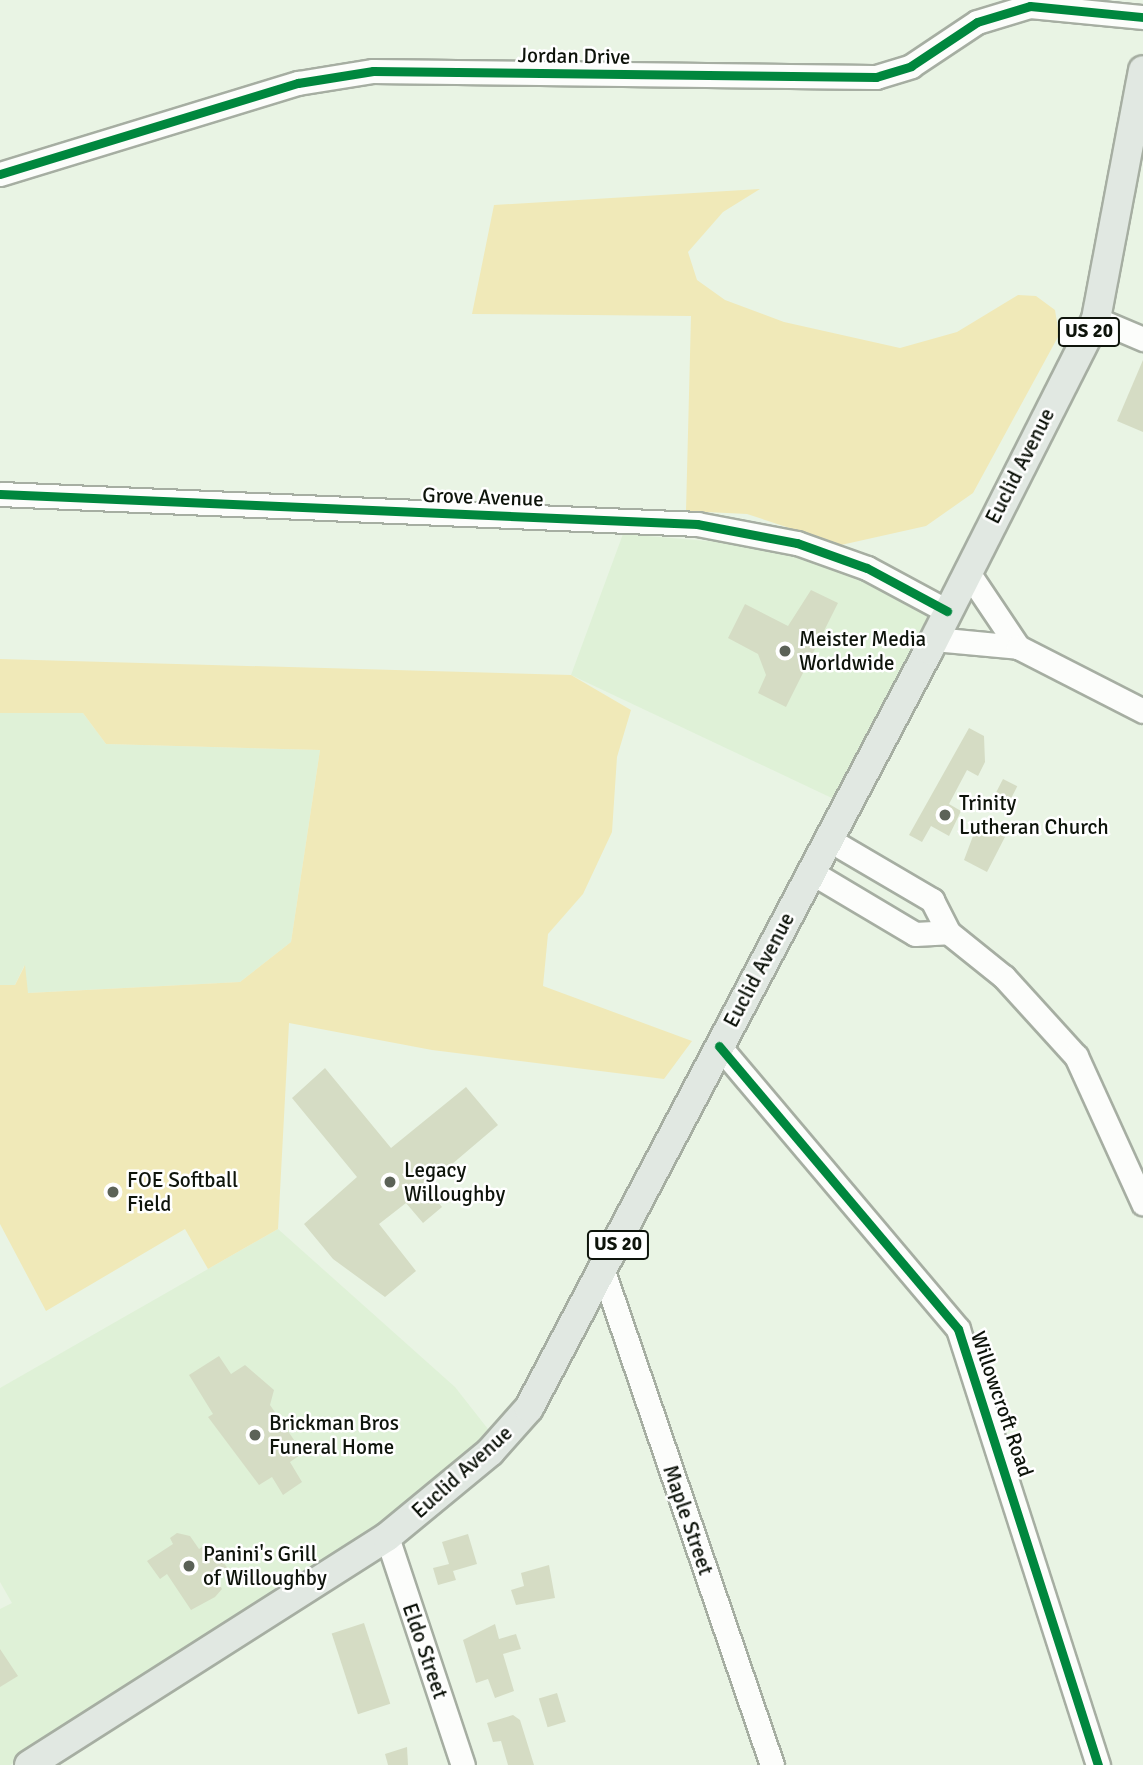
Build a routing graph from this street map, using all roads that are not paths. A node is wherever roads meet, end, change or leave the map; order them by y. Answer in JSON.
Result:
{"nodes":[{"id":1,"x":1143,"y":17,"type":"edge"},
{"id":2,"x":1143,"y":70,"type":"edge"},
{"id":3,"x":1138,"y":124,"type":"edge"},
{"id":4,"x":0,"y":174,"type":"edge"},
{"id":5,"x":1096,"y":319,"type":"junction"},
{"id":6,"x":1143,"y":339,"type":"edge"},
{"id":7,"x":0,"y":494,"type":"edge"},
{"id":8,"x":967,"y":571,"type":"junction"},
{"id":9,"x":947,"y":611,"type":"junction"},
{"id":10,"x":934,"y":639,"type":"junction"},
{"id":11,"x":1018,"y":647,"type":"junction"},
{"id":12,"x":1143,"y":711,"type":"edge"},
{"id":13,"x":828,"y":839,"type":"junction"},
{"id":14,"x":811,"y":872,"type":"junction"},
{"id":15,"x":948,"y":932,"type":"junction"},
{"id":16,"x":719,"y":1046,"type":"junction"},
{"id":17,"x":1143,"y":1203,"type":"edge"},
{"id":18,"x":604,"y":1274,"type":"junction"},
{"id":19,"x":387,"y":1537,"type":"junction"},
{"id":20,"x":29,"y":1765,"type":"edge"},
{"id":21,"x":463,"y":1765,"type":"edge"},
{"id":22,"x":772,"y":1765,"type":"edge"},
{"id":23,"x":1098,"y":1765,"type":"edge"}],
"edges":[{"from":1,"to":4,"type":"street","name":"Jordan Drive"},
{"from":2,"to":3,"type":"main road","name":"Euclid Avenue","number":"US 20"},
{"from":3,"to":5,"type":"main road","name":"Euclid Avenue","number":"US 20"},
{"from":5,"to":6,"type":"street"},
{"from":5,"to":8,"type":"main road","name":"Euclid Avenue","number":"US 20"},
{"from":7,"to":9,"type":"street","name":"Grove Avenue"},
{"from":8,"to":9,"type":"main road","name":"Euclid Avenue","number":"US 20"},
{"from":8,"to":11,"type":"street"},
{"from":9,"to":10,"type":"main road","name":"Euclid Avenue","number":"US 20"},
{"from":10,"to":11,"type":"street"},
{"from":10,"to":13,"type":"main road","name":"Euclid Avenue","number":"US 20"},
{"from":11,"to":12,"type":"street"},
{"from":13,"to":14,"type":"main road","name":"Euclid Avenue","number":"US 20"},
{"from":13,"to":15,"type":"street"},
{"from":14,"to":15,"type":"street"},
{"from":14,"to":16,"type":"main road","name":"Euclid Avenue","number":"US 20"},
{"from":15,"to":17,"type":"street"},
{"from":16,"to":18,"type":"main road","name":"Euclid Avenue","number":"US 20"},
{"from":16,"to":23,"type":"street","name":"Willowcroft Road"},
{"from":18,"to":19,"type":"main road","name":"Euclid Avenue","number":"US 20"},
{"from":18,"to":22,"type":"street","name":"Maple Street"},
{"from":19,"to":20,"type":"main road","name":"Euclid Avenue","number":"US 20"},
{"from":19,"to":21,"type":"street","name":"Eldo Street"}]}
